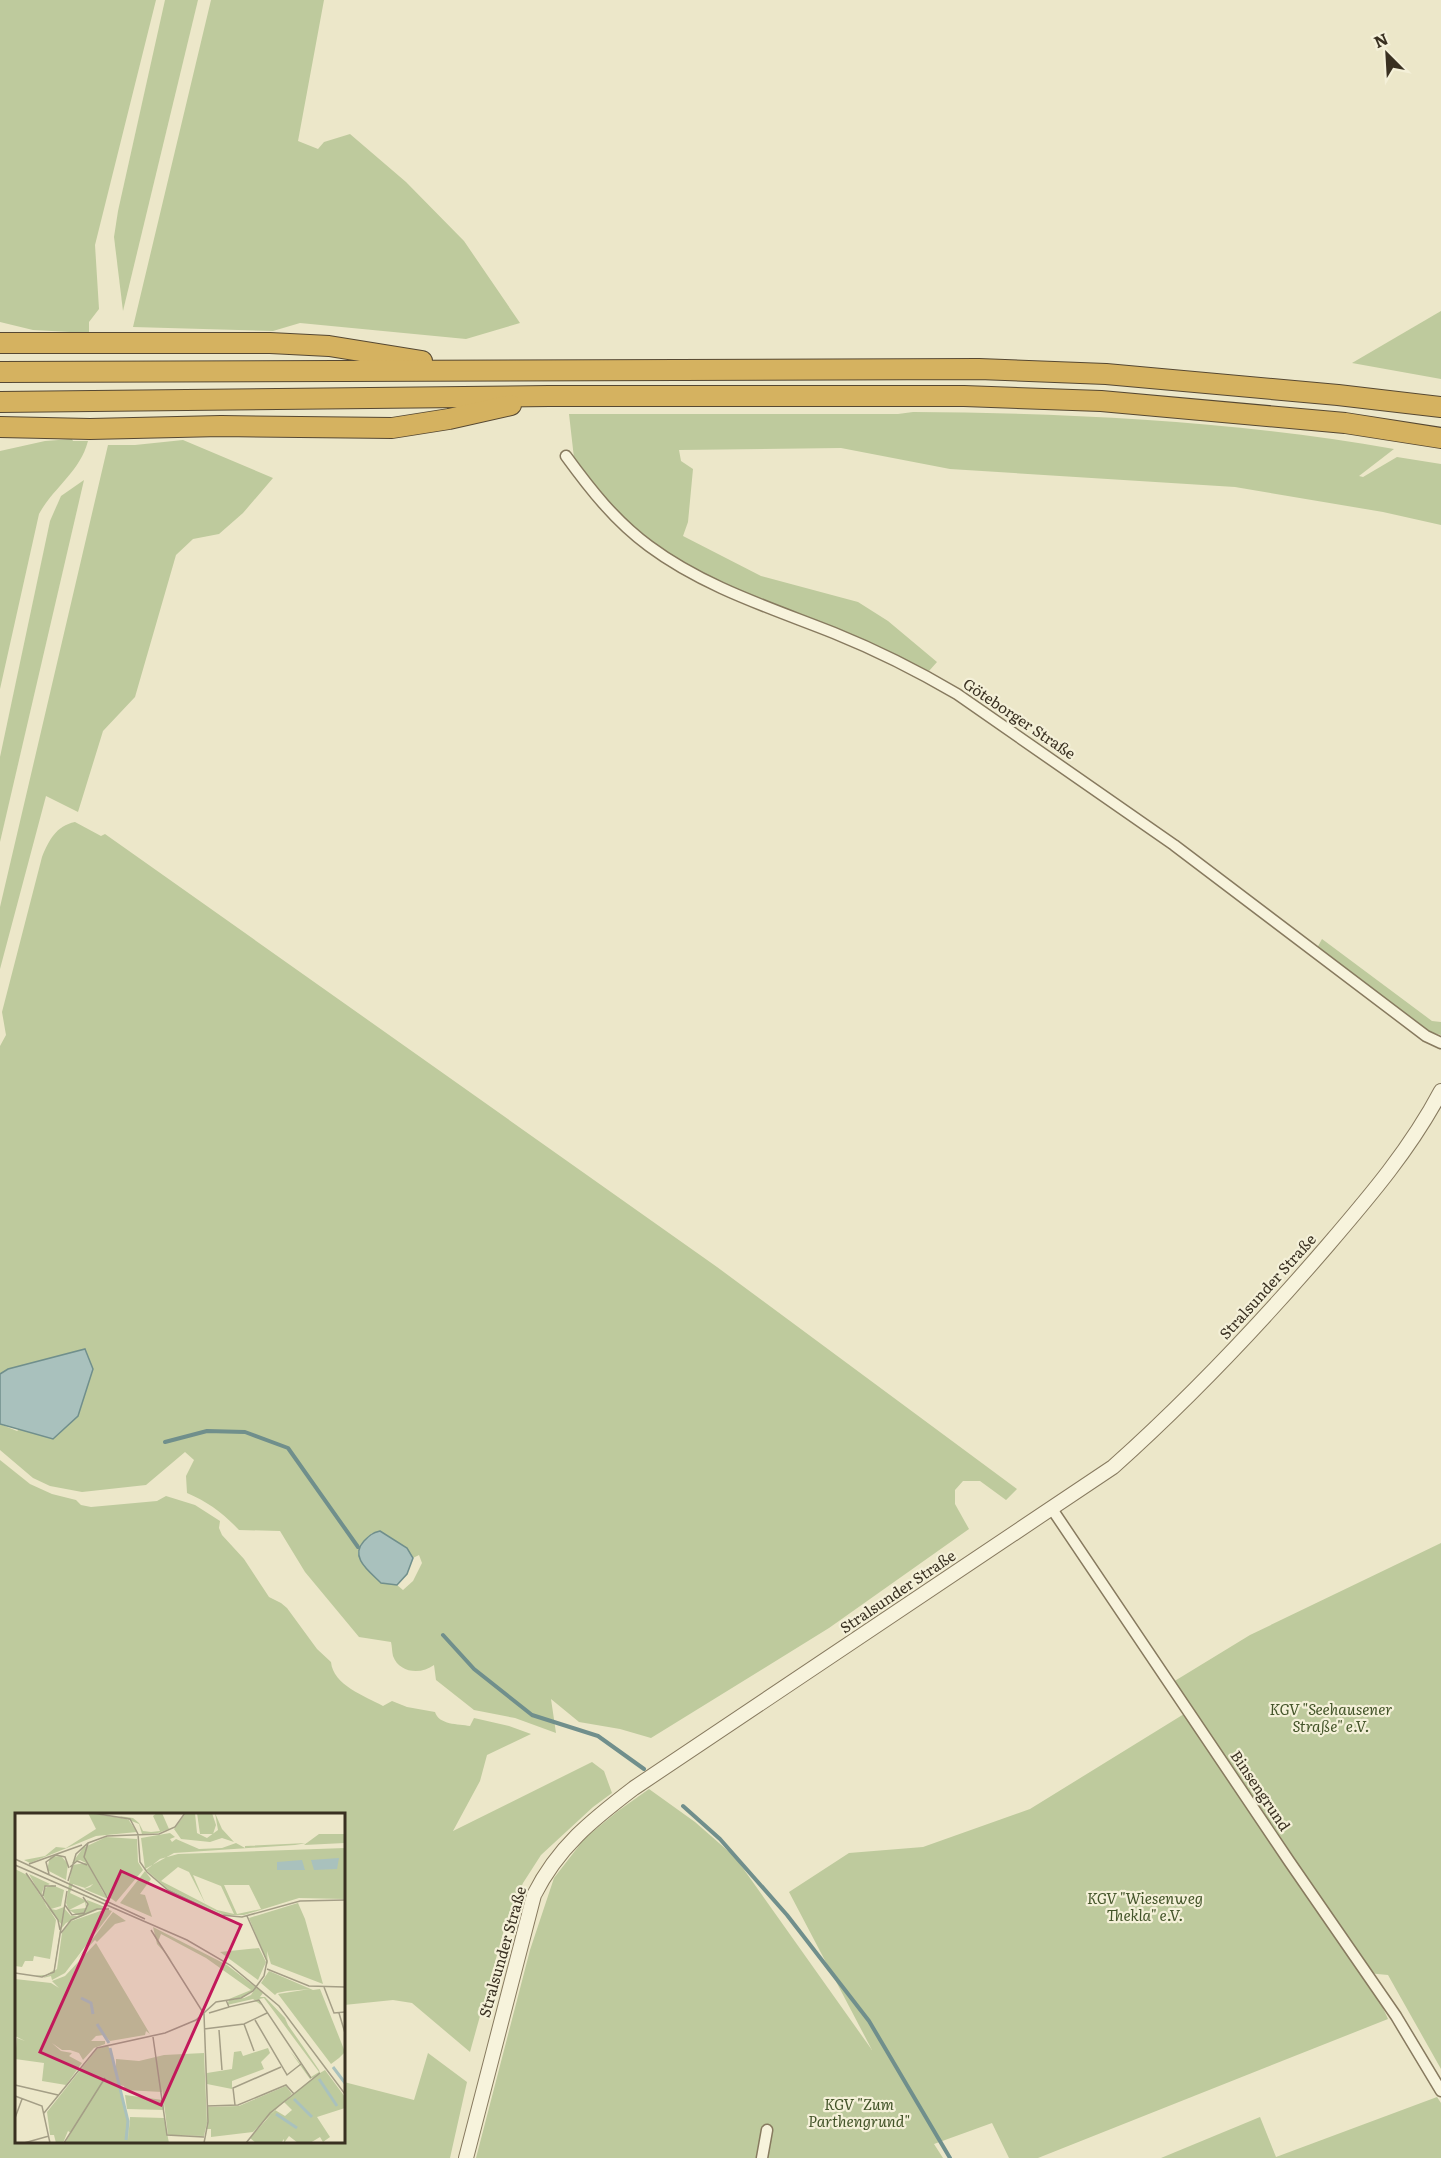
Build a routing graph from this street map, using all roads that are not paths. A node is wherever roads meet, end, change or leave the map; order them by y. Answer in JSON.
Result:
{"nodes":[{"id":1,"x":0,"y":330,"type":"edge"},
{"id":2,"x":72,"y":342,"type":"junction"},
{"id":3,"x":0,"y":343,"type":"edge"},
{"id":4,"x":472,"y":370,"type":"junction"},
{"id":5,"x":0,"y":372,"type":"edge"},
{"id":6,"x":549,"y":396,"type":"junction"},
{"id":7,"x":0,"y":402,"type":"edge"},
{"id":8,"x":1441,"y":407,"type":"edge"},
{"id":9,"x":51,"y":427,"type":"junction"},
{"id":10,"x":0,"y":428,"type":"edge"},
{"id":11,"x":1441,"y":438,"type":"edge"},
{"id":12,"x":0,"y":443,"type":"edge"},
{"id":13,"x":566,"y":456,"type":"dead end"},
{"id":14,"x":1441,"y":1043,"type":"edge"},
{"id":15,"x":1441,"y":1091,"type":"edge"},
{"id":16,"x":1052,"y":1509,"type":"junction"},
{"id":17,"x":1441,"y":2091,"type":"edge"},
{"id":18,"x":767,"y":2130,"type":"dead end"},
{"id":19,"x":466,"y":2158,"type":"edge"},
{"id":20,"x":762,"y":2158,"type":"edge"}],
"edges":[{"from":1,"to":2,"type":"highway"},
{"from":2,"to":3,"type":"highway"},
{"from":2,"to":4,"type":"highway"},
{"from":4,"to":5,"type":"highway"},
{"from":4,"to":8,"type":"highway"},
{"from":6,"to":7,"type":"highway"},
{"from":6,"to":9,"type":"highway"},
{"from":6,"to":11,"type":"highway"},
{"from":9,"to":10,"type":"highway"},
{"from":9,"to":12,"type":"highway"},
{"from":13,"to":14,"type":"street","name":"Göteborger Straße"},
{"from":15,"to":16,"type":"street","name":"Stralsunder Straße"},
{"from":16,"to":17,"type":"street","name":"Binsengrund"},
{"from":16,"to":19,"type":"street","name":"Stralsunder Straße"},
{"from":18,"to":20,"type":"street"}]}
